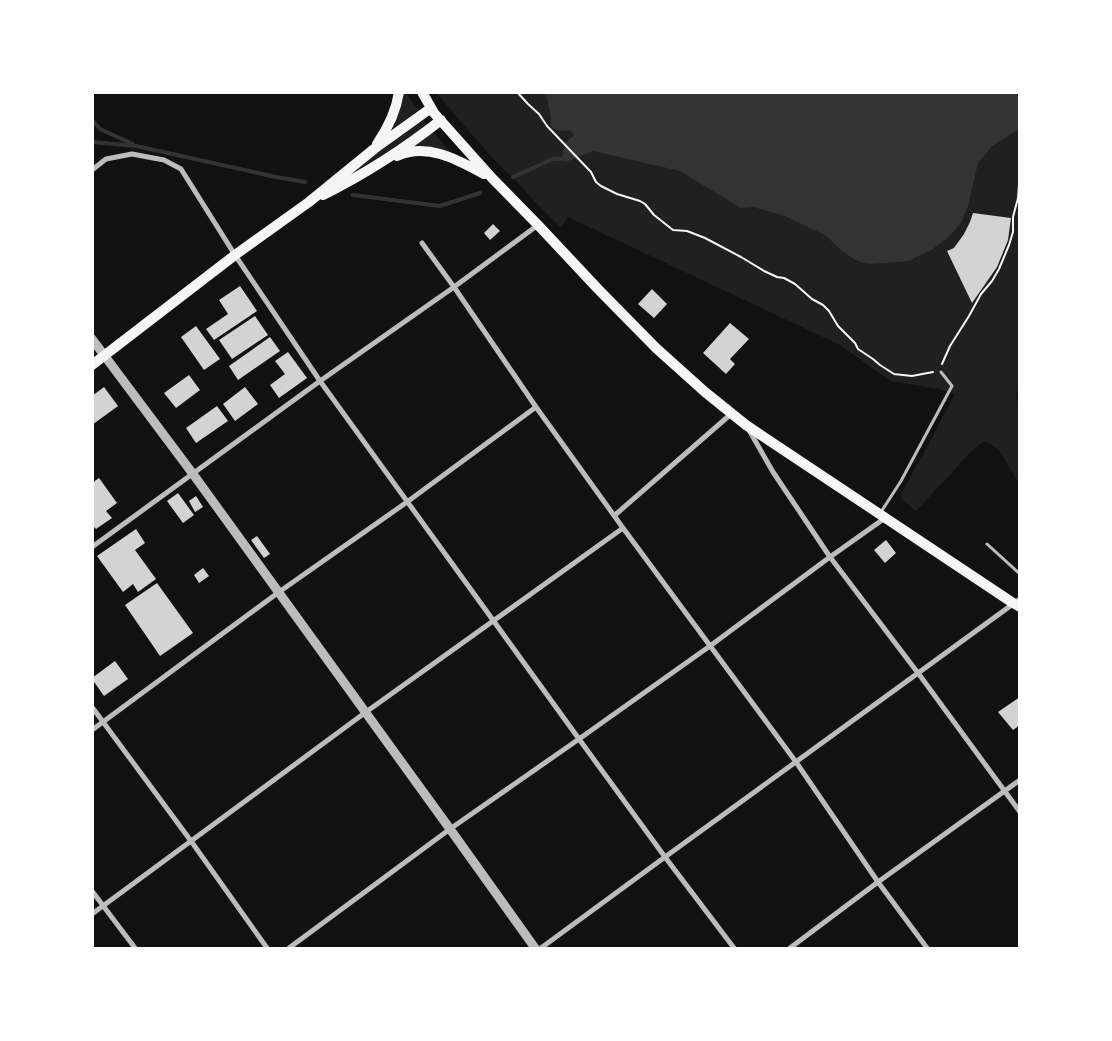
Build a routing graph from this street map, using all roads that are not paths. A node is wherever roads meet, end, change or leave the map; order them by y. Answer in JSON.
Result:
{"nodes":[{"id":1,"x":398,"y":92,"type":"edge"},
{"id":2,"x":422,"y":92,"type":"edge"},
{"id":3,"x":431,"y":108,"type":"junction"},
{"id":4,"x":441,"y":120,"type":"junction"},
{"id":5,"x":374,"y":149,"type":"junction"},
{"id":6,"x":374,"y":168,"type":"junction"},
{"id":7,"x":92,"y":170,"type":"edge"},
{"id":8,"x":492,"y":178,"type":"junction"},
{"id":9,"x":309,"y":202,"type":"junction"},
{"id":10,"x":538,"y":225,"type":"junction"},
{"id":11,"x":422,"y":243,"type":"dead end"},
{"id":12,"x":235,"y":255,"type":"junction"},
{"id":13,"x":454,"y":287,"type":"junction"},
{"id":14,"x":92,"y":339,"type":"edge"},
{"id":15,"x":104,"y":356,"type":"junction"},
{"id":16,"x":92,"y":364,"type":"edge"},
{"id":17,"x":941,"y":372,"type":"road end"},
{"id":18,"x":320,"y":380,"type":"junction"},
{"id":19,"x":536,"y":407,"type":"junction"},
{"id":20,"x":732,"y":414,"type":"junction"},
{"id":21,"x":746,"y":425,"type":"junction"},
{"id":22,"x":193,"y":474,"type":"junction"},
{"id":23,"x":407,"y":502,"type":"junction"},
{"id":24,"x":615,"y":515,"type":"junction"},
{"id":25,"x":882,"y":516,"type":"junction"},
{"id":26,"x":623,"y":528,"type":"junction"},
{"id":27,"x":987,"y":544,"type":"dead end"},
{"id":28,"x":92,"y":547,"type":"edge"},
{"id":29,"x":830,"y":557,"type":"junction"},
{"id":30,"x":1020,"y":574,"type":"edge"},
{"id":31,"x":279,"y":592,"type":"junction"},
{"id":32,"x":1017,"y":603,"type":"edge"},
{"id":33,"x":494,"y":620,"type":"junction"},
{"id":34,"x":710,"y":646,"type":"junction"},
{"id":35,"x":917,"y":672,"type":"junction"},
{"id":36,"x":92,"y":707,"type":"edge"},
{"id":37,"x":366,"y":712,"type":"junction"},
{"id":38,"x":103,"y":722,"type":"junction"},
{"id":39,"x":92,"y":730,"type":"edge"},
{"id":40,"x":579,"y":739,"type":"junction"},
{"id":41,"x":796,"y":762,"type":"junction"},
{"id":42,"x":1020,"y":780,"type":"edge"},
{"id":43,"x":1004,"y":791,"type":"junction"},
{"id":44,"x":1020,"y":812,"type":"edge"},
{"id":45,"x":450,"y":829,"type":"junction"},
{"id":46,"x":191,"y":841,"type":"junction"},
{"id":47,"x":665,"y":857,"type":"junction"},
{"id":48,"x":878,"y":882,"type":"junction"},
{"id":49,"x":92,"y":890,"type":"edge"},
{"id":50,"x":104,"y":906,"type":"junction"},
{"id":51,"x":92,"y":914,"type":"edge"},
{"id":52,"x":135,"y":948,"type":"edge"},
{"id":53,"x":267,"y":948,"type":"edge"},
{"id":54,"x":289,"y":948,"type":"edge"},
{"id":55,"x":535,"y":948,"type":"edge"},
{"id":56,"x":541,"y":948,"type":"edge"},
{"id":57,"x":734,"y":948,"type":"edge"},
{"id":58,"x":790,"y":948,"type":"edge"},
{"id":59,"x":927,"y":948,"type":"edge"}],
"edges":[{"from":1,"to":5,"type":"main road"},
{"from":2,"to":3,"type":"main road"},
{"from":3,"to":4,"type":"main road"},
{"from":3,"to":5,"type":"main road"},
{"from":4,"to":6,"type":"main road"},
{"from":4,"to":8,"type":"main road"},
{"from":5,"to":9,"type":"main road"},
{"from":6,"to":8,"type":"main road"},
{"from":6,"to":9,"type":"main road"},
{"from":7,"to":12,"type":"street"},
{"from":8,"to":10,"type":"main road"},
{"from":9,"to":12,"type":"main road"},
{"from":10,"to":13,"type":"street"},
{"from":10,"to":20,"type":"main road"},
{"from":11,"to":13,"type":"street"},
{"from":12,"to":15,"type":"main road"},
{"from":12,"to":18,"type":"street"},
{"from":13,"to":18,"type":"street"},
{"from":13,"to":19,"type":"street"},
{"from":14,"to":15,"type":"street"},
{"from":15,"to":16,"type":"main road"},
{"from":15,"to":22,"type":"street"},
{"from":17,"to":25,"type":"lane"},
{"from":18,"to":22,"type":"street"},
{"from":18,"to":23,"type":"street"},
{"from":19,"to":23,"type":"street"},
{"from":19,"to":24,"type":"street"},
{"from":20,"to":21,"type":"main road"},
{"from":20,"to":24,"type":"street"},
{"from":21,"to":25,"type":"main road"},
{"from":21,"to":29,"type":"street"},
{"from":22,"to":28,"type":"street"},
{"from":22,"to":31,"type":"street"},
{"from":23,"to":31,"type":"street"},
{"from":23,"to":33,"type":"street"},
{"from":24,"to":26,"type":"street"},
{"from":25,"to":29,"type":"street"},
{"from":25,"to":32,"type":"main road"},
{"from":26,"to":33,"type":"street"},
{"from":26,"to":34,"type":"street"},
{"from":27,"to":30,"type":"lane"},
{"from":29,"to":34,"type":"street"},
{"from":29,"to":35,"type":"street"},
{"from":31,"to":37,"type":"street"},
{"from":31,"to":38,"type":"street"},
{"from":32,"to":35,"type":"street"},
{"from":33,"to":37,"type":"street"},
{"from":33,"to":40,"type":"street"},
{"from":34,"to":40,"type":"street"},
{"from":34,"to":41,"type":"street"},
{"from":35,"to":41,"type":"street"},
{"from":35,"to":43,"type":"street"},
{"from":36,"to":38,"type":"street"},
{"from":37,"to":45,"type":"street"},
{"from":37,"to":46,"type":"street"},
{"from":38,"to":39,"type":"street"},
{"from":38,"to":46,"type":"street"},
{"from":40,"to":45,"type":"street"},
{"from":40,"to":47,"type":"street"},
{"from":41,"to":47,"type":"street"},
{"from":41,"to":48,"type":"street"},
{"from":42,"to":43,"type":"street"},
{"from":43,"to":44,"type":"street"},
{"from":43,"to":48,"type":"street"},
{"from":45,"to":54,"type":"street"},
{"from":45,"to":55,"type":"street"},
{"from":46,"to":50,"type":"street"},
{"from":46,"to":53,"type":"street"},
{"from":47,"to":56,"type":"street"},
{"from":47,"to":57,"type":"street"},
{"from":48,"to":58,"type":"street"},
{"from":48,"to":59,"type":"street"},
{"from":49,"to":50,"type":"street"},
{"from":50,"to":51,"type":"street"},
{"from":50,"to":52,"type":"street"}]}
